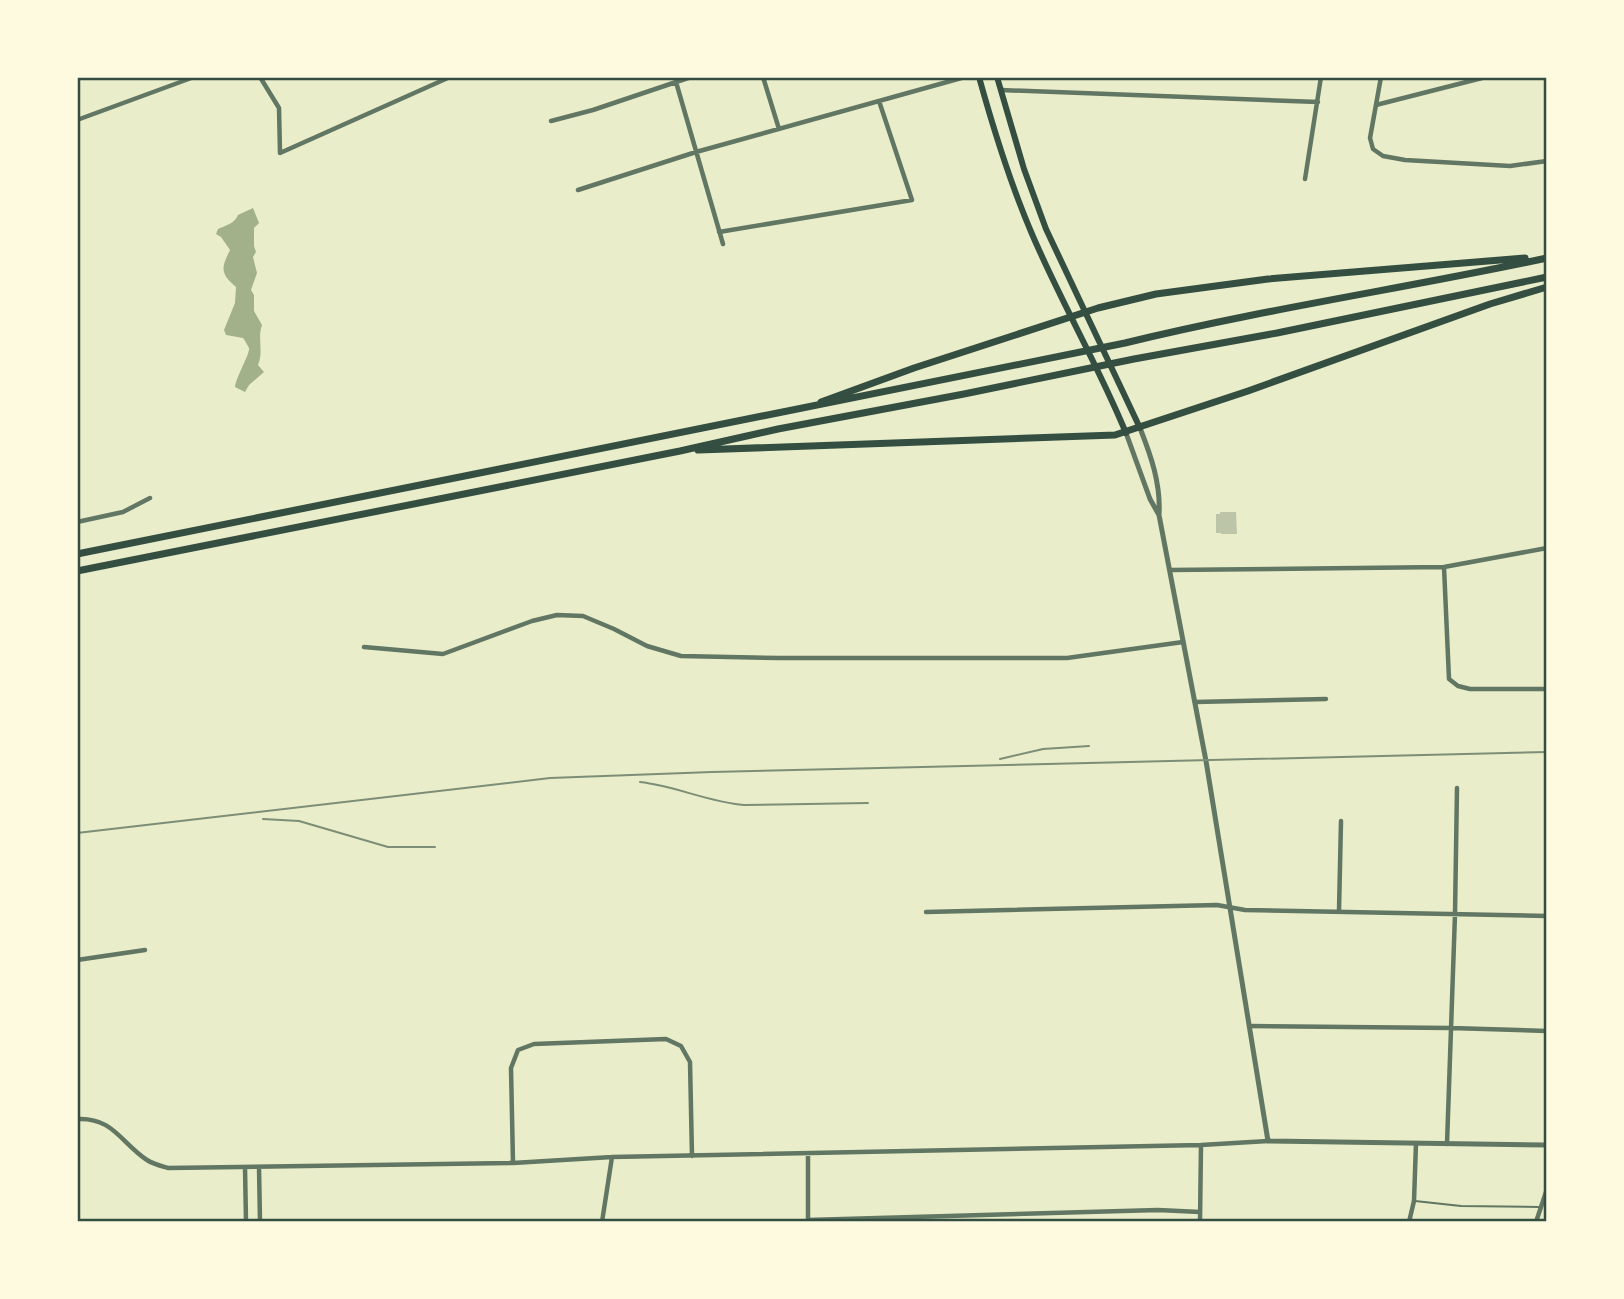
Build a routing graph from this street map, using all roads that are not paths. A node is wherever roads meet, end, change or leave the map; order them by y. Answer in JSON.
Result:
{"nodes":[{"id":1,"x":194,"y":77,"type":"edge"},
{"id":2,"x":260,"y":77,"type":"edge"},
{"id":3,"x":450,"y":77,"type":"edge"},
{"id":4,"x":691,"y":77,"type":"edge"},
{"id":5,"x":763,"y":77,"type":"edge"},
{"id":6,"x":965,"y":77,"type":"edge"},
{"id":7,"x":979,"y":77,"type":"edge"},
{"id":8,"x":998,"y":77,"type":"edge"},
{"id":9,"x":1321,"y":77,"type":"edge"},
{"id":10,"x":1381,"y":77,"type":"edge"},
{"id":11,"x":1486,"y":77,"type":"edge"},
{"id":12,"x":676,"y":82,"type":"junction"},
{"id":13,"x":1001,"y":90,"type":"junction"},
{"id":14,"x":879,"y":101,"type":"junction"},
{"id":15,"x":1318,"y":102,"type":"junction"},
{"id":16,"x":1376,"y":105,"type":"junction"},
{"id":17,"x":77,"y":120,"type":"edge"},
{"id":18,"x":551,"y":121,"type":"dead end"},
{"id":19,"x":779,"y":129,"type":"junction"},
{"id":20,"x":696,"y":152,"type":"junction"},
{"id":21,"x":1547,"y":161,"type":"edge"},
{"id":22,"x":1305,"y":179,"type":"dead end"},
{"id":23,"x":578,"y":190,"type":"dead end"},
{"id":24,"x":719,"y":232,"type":"junction"},
{"id":25,"x":723,"y":244,"type":"dead end"},
{"id":26,"x":1547,"y":257,"type":"edge"},
{"id":27,"x":1547,"y":277,"type":"edge"},
{"id":28,"x":1547,"y":287,"type":"edge"},
{"id":29,"x":1085,"y":312,"type":"junction"},
{"id":30,"x":1071,"y":317,"type":"junction"},
{"id":31,"x":796,"y":410,"type":"junction"},
{"id":32,"x":1140,"y":428,"type":"junction"},
{"id":33,"x":1126,"y":433,"type":"junction"},
{"id":34,"x":680,"y":451,"type":"junction"},
{"id":35,"x":150,"y":498,"type":"dead end"},
{"id":36,"x":1159,"y":515,"type":"junction"},
{"id":37,"x":77,"y":522,"type":"edge"},
{"id":38,"x":1547,"y":548,"type":"edge"},
{"id":39,"x":77,"y":554,"type":"edge"},
{"id":40,"x":1444,"y":567,"type":"junction"},
{"id":41,"x":1170,"y":570,"type":"junction"},
{"id":42,"x":77,"y":571,"type":"edge"},
{"id":43,"x":1183,"y":642,"type":"junction"},
{"id":44,"x":363,"y":647,"type":"dead end"},
{"id":45,"x":1547,"y":690,"type":"edge"},
{"id":46,"x":1326,"y":699,"type":"dead end"},
{"id":47,"x":1195,"y":702,"type":"junction"},
{"id":48,"x":1457,"y":788,"type":"dead end"},
{"id":49,"x":1341,"y":821,"type":"dead end"},
{"id":50,"x":1229,"y":906,"type":"junction"},
{"id":51,"x":1339,"y":911,"type":"junction"},
{"id":52,"x":926,"y":912,"type":"dead end"},
{"id":53,"x":1455,"y":914,"type":"junction"},
{"id":54,"x":1547,"y":916,"type":"edge"},
{"id":55,"x":145,"y":950,"type":"dead end"},
{"id":56,"x":77,"y":960,"type":"edge"},
{"id":57,"x":1249,"y":1026,"type":"junction"},
{"id":58,"x":1451,"y":1028,"type":"junction"},
{"id":59,"x":1547,"y":1031,"type":"edge"},
{"id":60,"x":77,"y":1119,"type":"edge"},
{"id":61,"x":1268,"y":1141,"type":"junction"},
{"id":62,"x":1416,"y":1143,"type":"junction"},
{"id":63,"x":1447,"y":1144,"type":"junction"},
{"id":64,"x":1201,"y":1145,"type":"junction"},
{"id":65,"x":1547,"y":1145,"type":"edge"},
{"id":66,"x":808,"y":1154,"type":"junction"},
{"id":67,"x":692,"y":1156,"type":"junction"},
{"id":68,"x":612,"y":1157,"type":"junction"},
{"id":69,"x":513,"y":1163,"type":"junction"},
{"id":70,"x":245,"y":1167,"type":"junction"},
{"id":71,"x":259,"y":1167,"type":"junction"},
{"id":72,"x":1547,"y":1189,"type":"edge"},
{"id":73,"x":1414,"y":1201,"type":"junction"},
{"id":74,"x":1541,"y":1208,"type":"junction"},
{"id":75,"x":1200,"y":1212,"type":"junction"},
{"id":76,"x":808,"y":1221,"type":"edge"},
{"id":77,"x":246,"y":1222,"type":"edge"},
{"id":78,"x":260,"y":1222,"type":"edge"},
{"id":79,"x":602,"y":1222,"type":"edge"},
{"id":80,"x":1200,"y":1222,"type":"edge"},
{"id":81,"x":1409,"y":1222,"type":"edge"},
{"id":82,"x":1536,"y":1222,"type":"edge"}],
"edges":[{"from":1,"to":17,"type":"street"},
{"from":2,"to":3,"type":"street"},
{"from":4,"to":12,"type":"street"},
{"from":5,"to":19,"type":"street"},
{"from":6,"to":14,"type":"street"},
{"from":7,"to":30,"type":"main road"},
{"from":8,"to":13,"type":"main road"},
{"from":9,"to":15,"type":"street"},
{"from":10,"to":16,"type":"street"},
{"from":11,"to":16,"type":"street"},
{"from":12,"to":18,"type":"street"},
{"from":12,"to":20,"type":"street"},
{"from":13,"to":15,"type":"street"},
{"from":13,"to":29,"type":"main road"},
{"from":14,"to":19,"type":"street"},
{"from":14,"to":24,"type":"street"},
{"from":15,"to":22,"type":"street"},
{"from":16,"to":21,"type":"street"},
{"from":19,"to":20,"type":"street"},
{"from":20,"to":23,"type":"street"},
{"from":20,"to":24,"type":"street"},
{"from":24,"to":25,"type":"street"},
{"from":26,"to":29,"type":"highway"},
{"from":26,"to":31,"type":"highway"},
{"from":27,"to":34,"type":"highway"},
{"from":28,"to":32,"type":"highway"},
{"from":29,"to":30,"type":"highway"},
{"from":29,"to":32,"type":"main road"},
{"from":30,"to":31,"type":"highway"},
{"from":30,"to":33,"type":"main road"},
{"from":31,"to":39,"type":"highway"},
{"from":32,"to":33,"type":"highway"},
{"from":32,"to":36,"type":"street"},
{"from":33,"to":34,"type":"highway"},
{"from":33,"to":36,"type":"street"},
{"from":34,"to":42,"type":"highway"},
{"from":35,"to":37,"type":"street"},
{"from":36,"to":41,"type":"street"},
{"from":38,"to":40,"type":"street"},
{"from":40,"to":41,"type":"street"},
{"from":40,"to":45,"type":"street"},
{"from":41,"to":43,"type":"street"},
{"from":43,"to":44,"type":"street"},
{"from":43,"to":47,"type":"street"},
{"from":46,"to":47,"type":"street"},
{"from":47,"to":50,"type":"street"},
{"from":48,"to":53,"type":"street"},
{"from":49,"to":51,"type":"street"},
{"from":50,"to":51,"type":"street"},
{"from":50,"to":52,"type":"street"},
{"from":50,"to":57,"type":"street"},
{"from":51,"to":53,"type":"street"},
{"from":53,"to":54,"type":"street"},
{"from":53,"to":58,"type":"street"},
{"from":55,"to":56,"type":"street"},
{"from":57,"to":58,"type":"street"},
{"from":57,"to":61,"type":"street"},
{"from":58,"to":59,"type":"street"},
{"from":58,"to":63,"type":"street"},
{"from":60,"to":70,"type":"street"},
{"from":61,"to":62,"type":"street"},
{"from":61,"to":64,"type":"street"},
{"from":62,"to":63,"type":"street"},
{"from":62,"to":73,"type":"street"},
{"from":63,"to":65,"type":"street"},
{"from":64,"to":66,"type":"street"},
{"from":64,"to":75,"type":"street"},
{"from":66,"to":67,"type":"street"},
{"from":66,"to":76,"type":"street"},
{"from":67,"to":68,"type":"street"},
{"from":67,"to":69,"type":"street"},
{"from":68,"to":69,"type":"street"},
{"from":68,"to":79,"type":"street"},
{"from":69,"to":71,"type":"street"},
{"from":70,"to":71,"type":"street"},
{"from":70,"to":77,"type":"street"},
{"from":71,"to":78,"type":"street"},
{"from":72,"to":74,"type":"street"},
{"from":73,"to":74,"type":"lane"},
{"from":73,"to":81,"type":"street"},
{"from":74,"to":82,"type":"street"},
{"from":75,"to":76,"type":"street"},
{"from":75,"to":80,"type":"street"}]}
